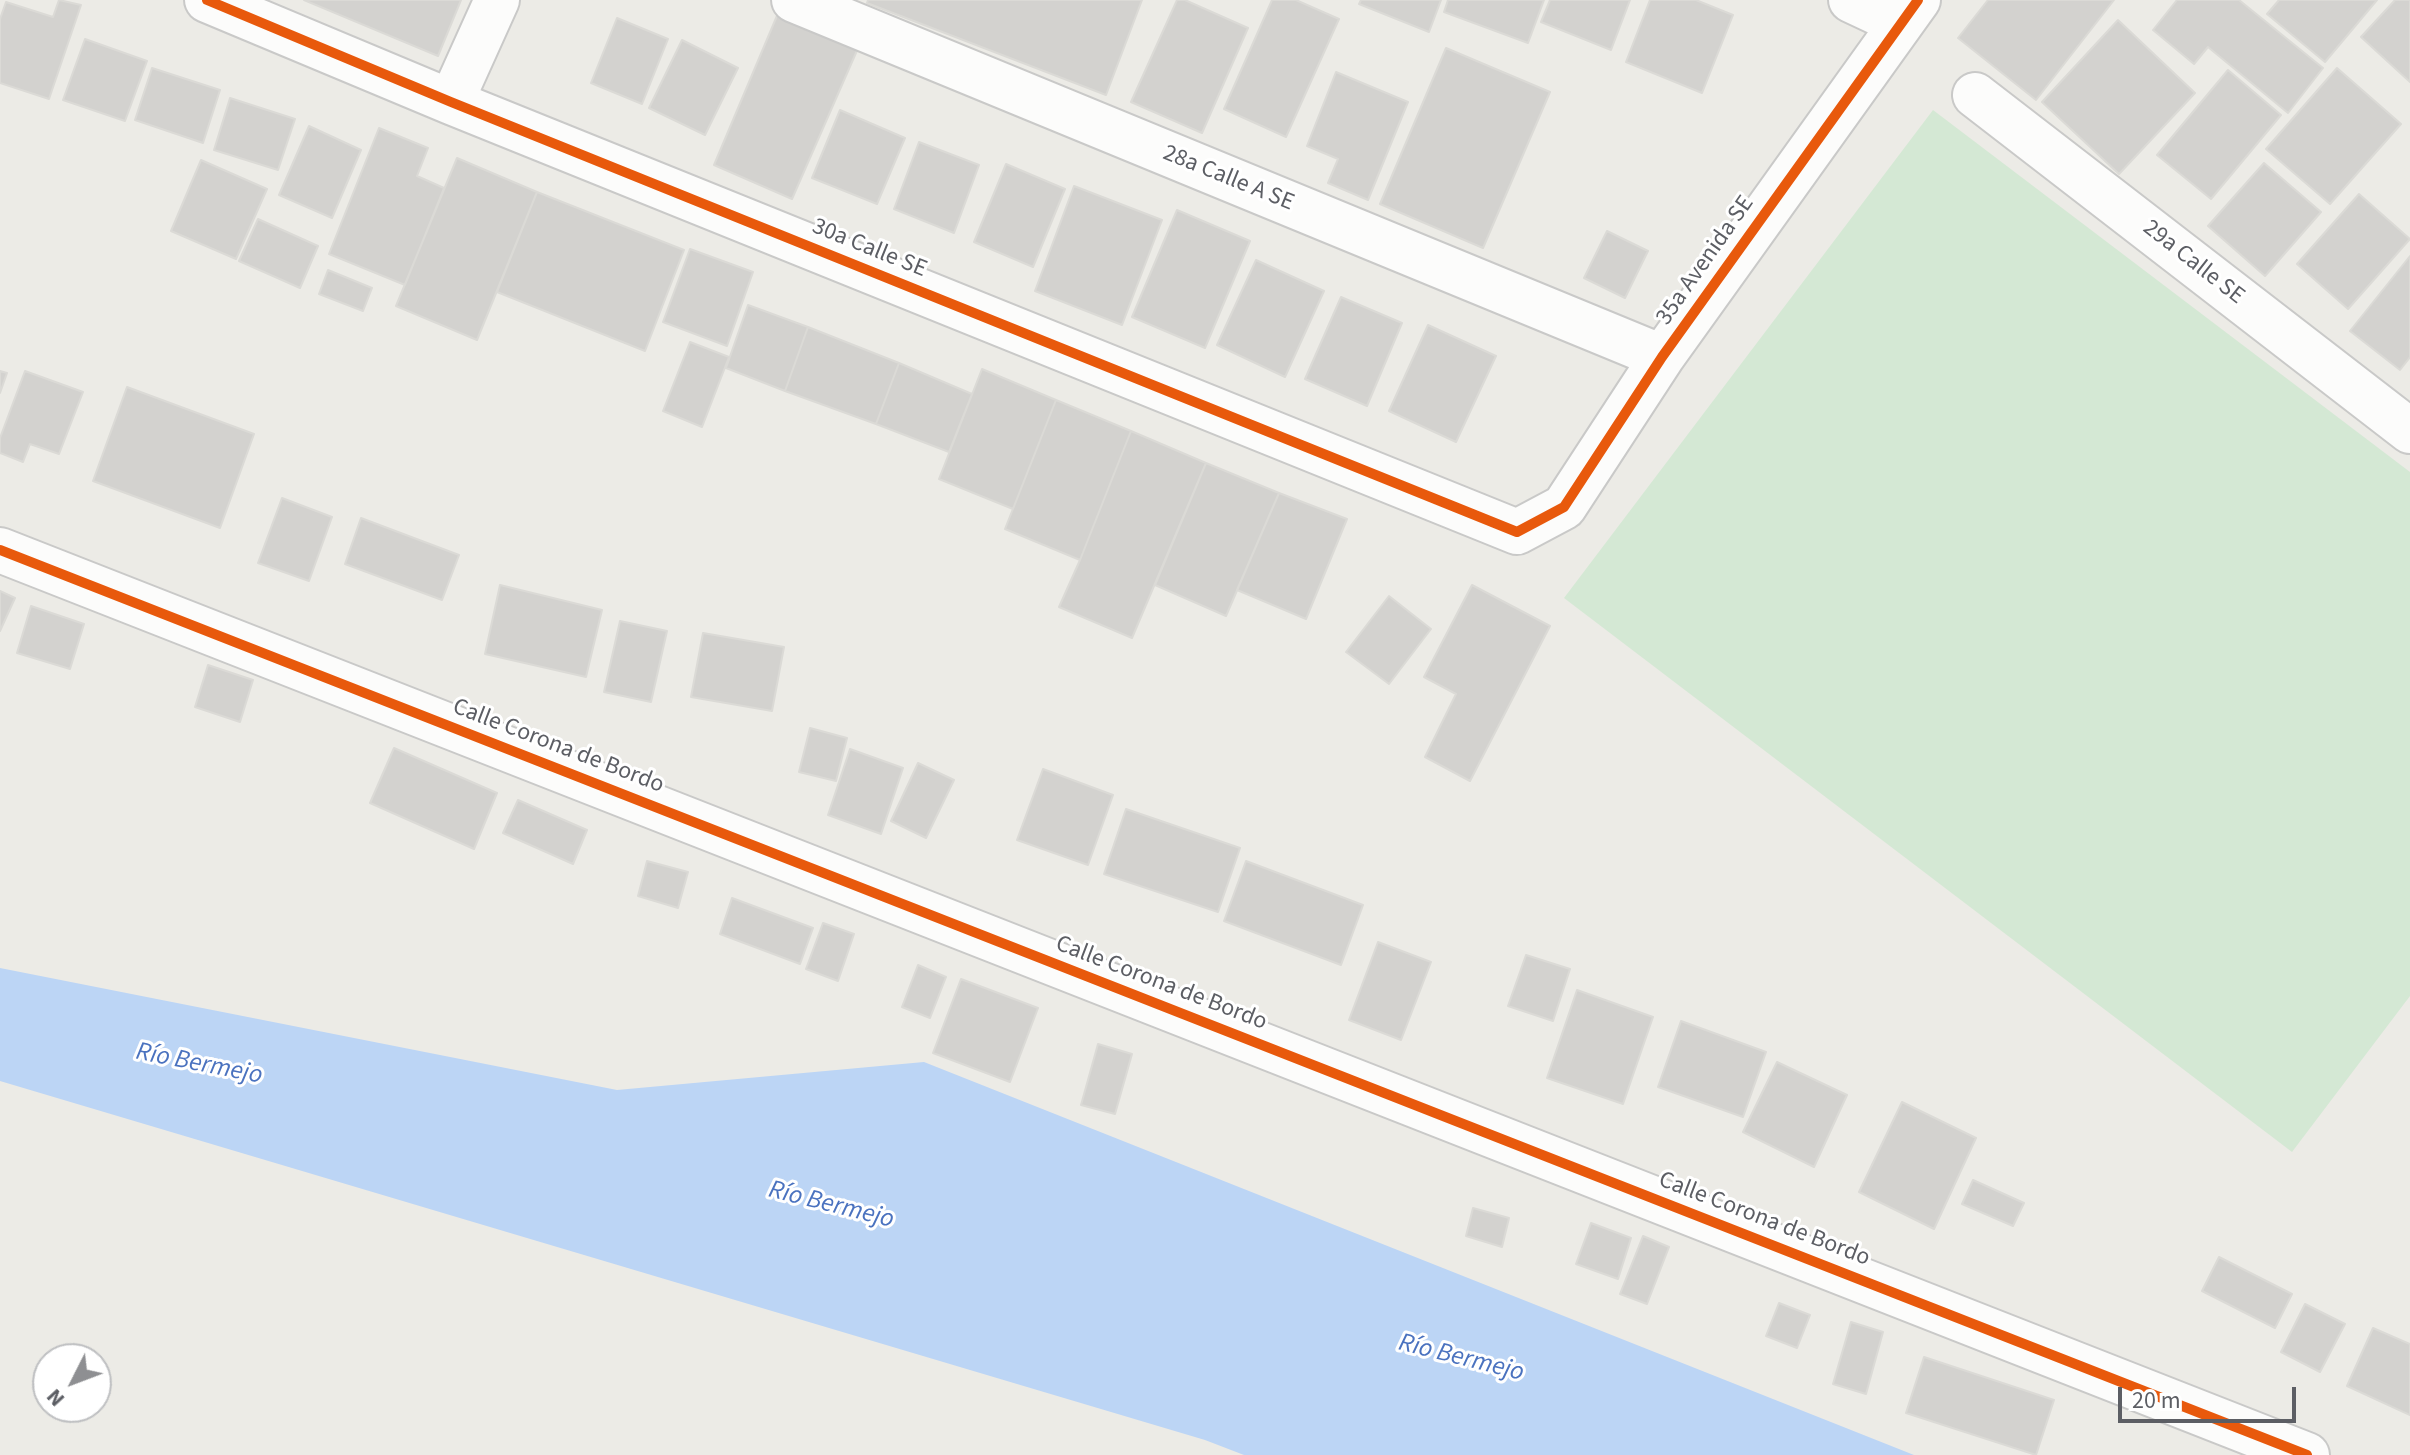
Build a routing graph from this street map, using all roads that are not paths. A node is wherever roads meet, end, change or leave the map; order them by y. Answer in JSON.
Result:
{"nodes":[{"id":1,"x":207,"y":0,"type":"edge"},
{"id":2,"x":497,"y":0,"type":"edge"},
{"id":3,"x":794,"y":0,"type":"edge"},
{"id":4,"x":1851,"y":0,"type":"edge"},
{"id":5,"x":1909,"y":12,"type":"edge"},
{"id":6,"x":1975,"y":95,"type":"dead end"},
{"id":7,"x":451,"y":102,"type":"junction"},
{"id":8,"x":1662,"y":357,"type":"junction"},
{"id":9,"x":2410,"y":431,"type":"edge"},
{"id":10,"x":1517,"y":532,"type":"joint"},
{"id":11,"x":0,"y":550,"type":"edge"},
{"id":12,"x":2307,"y":1455,"type":"edge"}],
"edges":[{"from":1,"to":7,"type":"street","name":"30a Calle SE"},
{"from":2,"to":7,"type":"street"},
{"from":3,"to":8,"type":"street","name":"28a Calle A SE"},
{"from":4,"to":5,"type":"street"},
{"from":5,"to":8,"type":"street","name":"35a Avenida SE"},
{"from":6,"to":9,"type":"street","name":"29a Calle SE"},
{"from":7,"to":10,"type":"street","name":"30a Calle SE"},
{"from":8,"to":10,"type":"street","name":"35a Avenida SE"},
{"from":11,"to":12,"type":"street","name":"Calle Corona de Bordo"}]}
